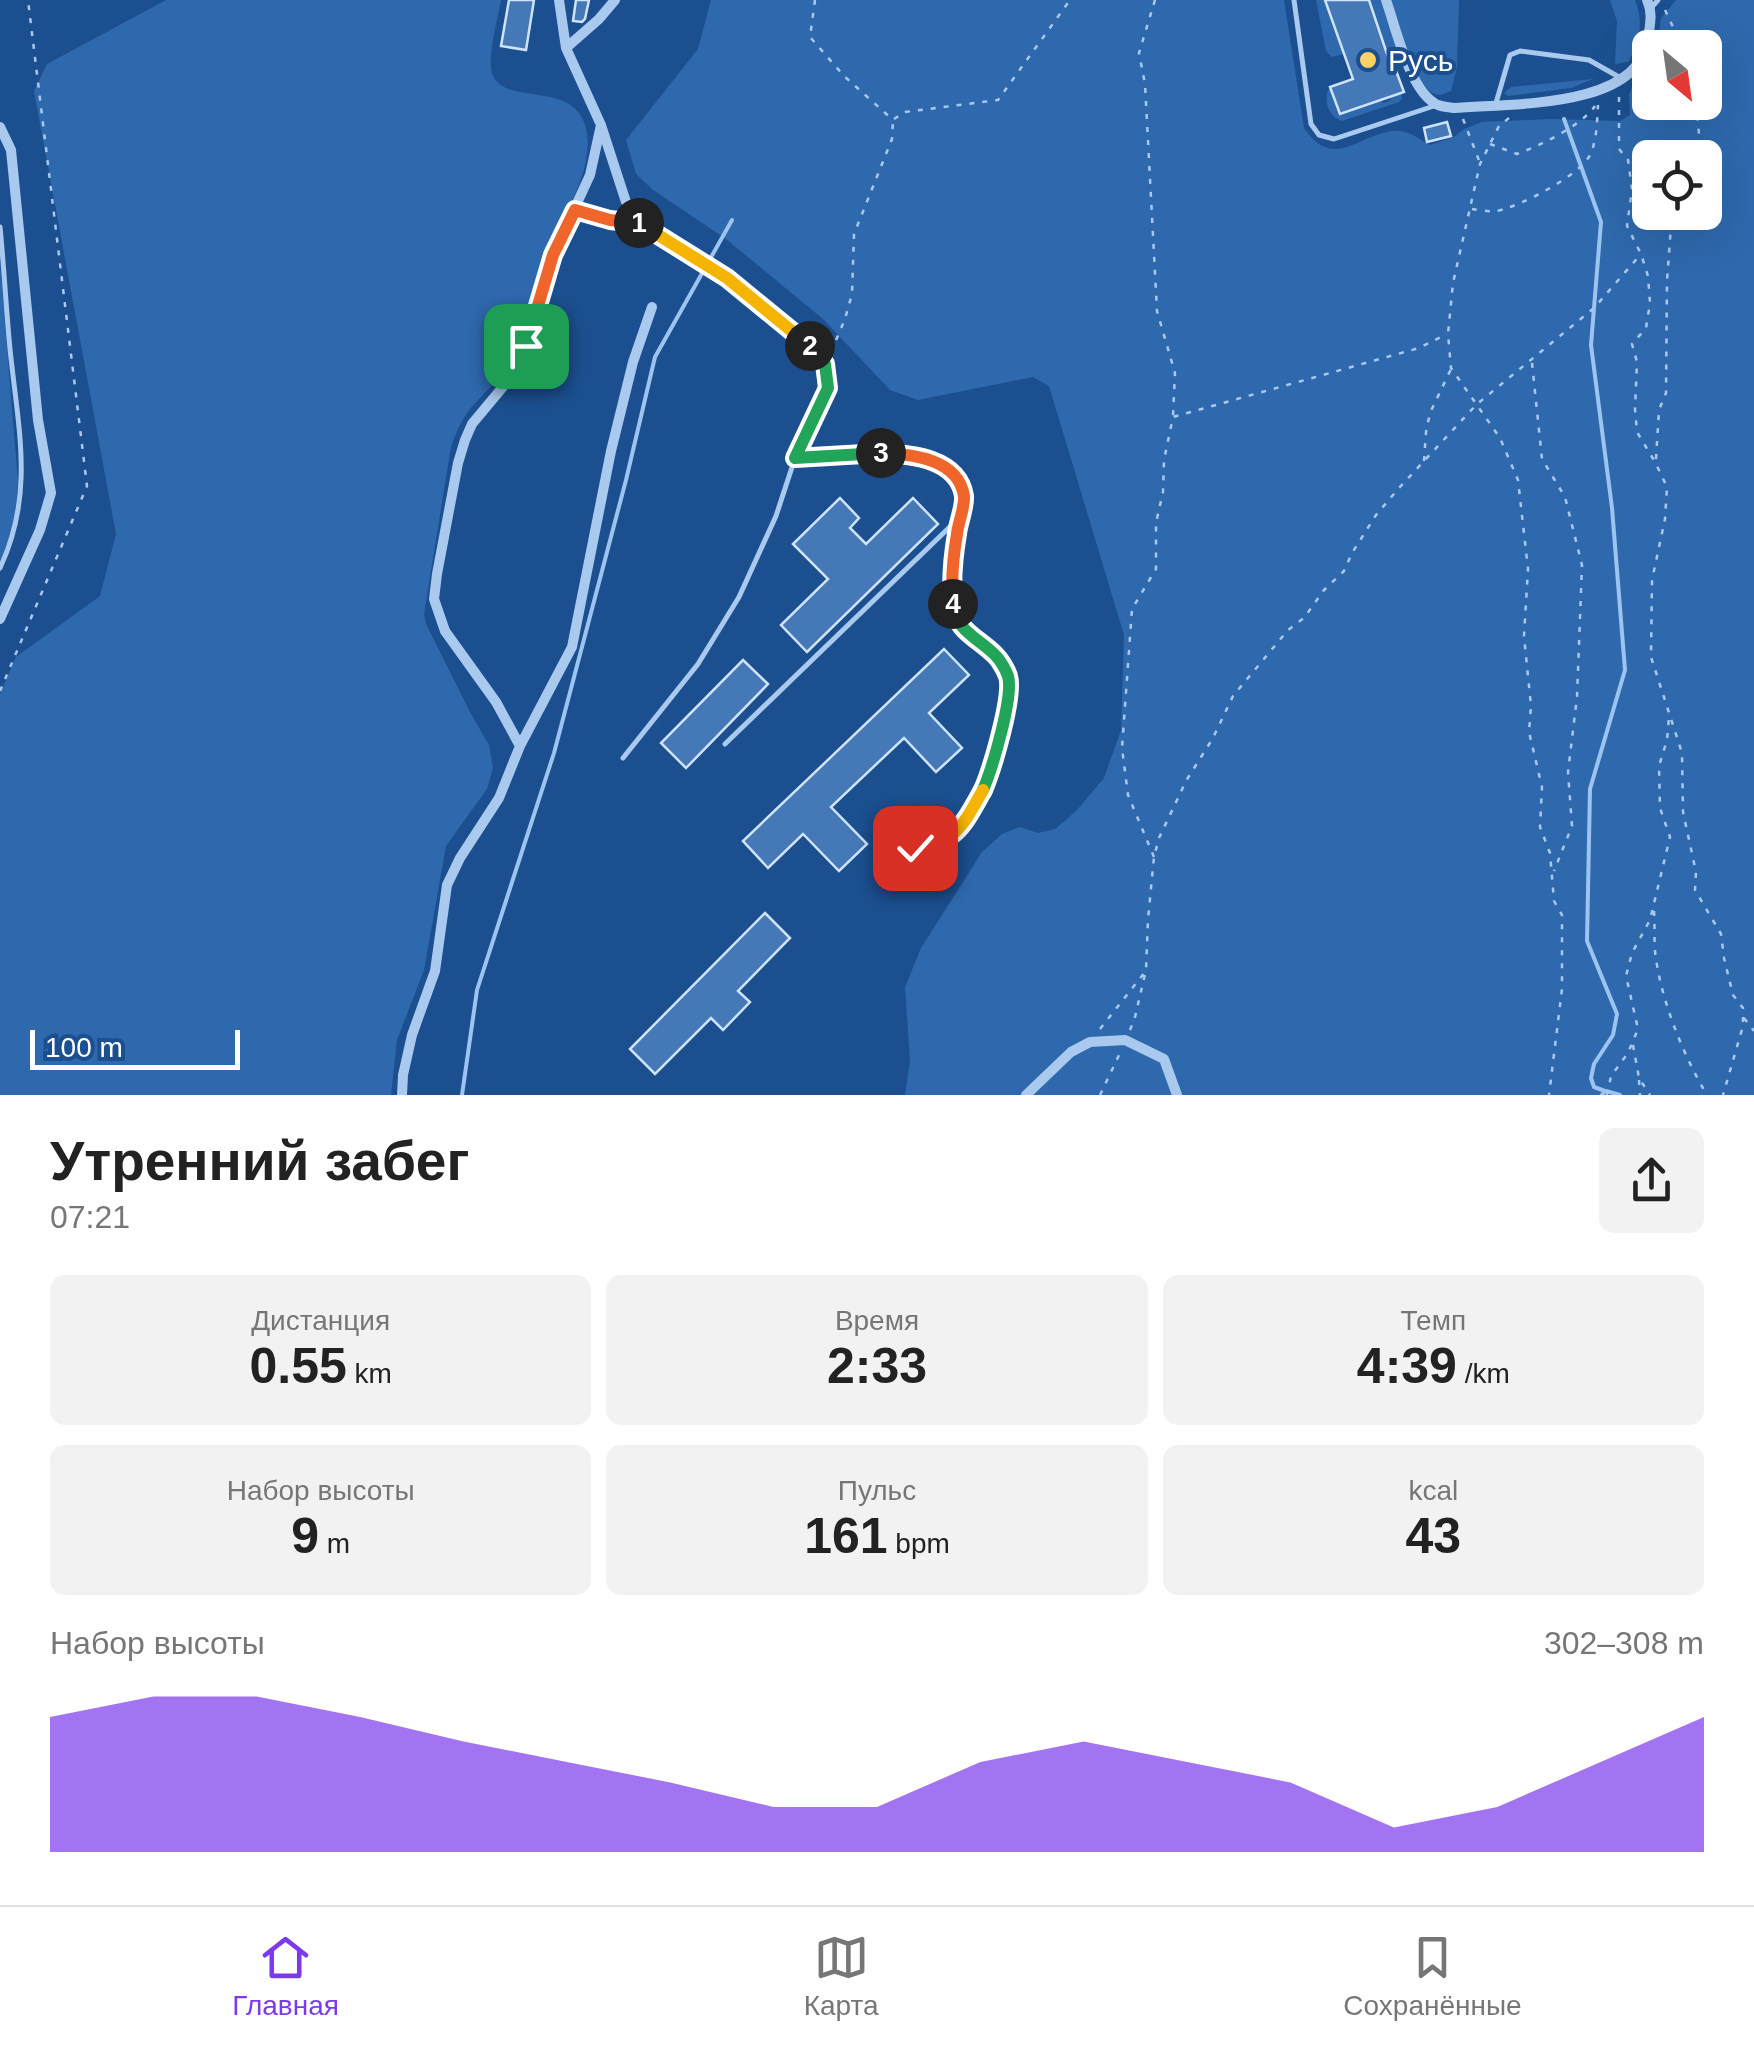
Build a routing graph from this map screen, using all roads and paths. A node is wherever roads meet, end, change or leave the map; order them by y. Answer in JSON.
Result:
{"nodes":[{"id":1,"x":28,"y":0,"type":"edge"},
{"id":2,"x":558,"y":0,"type":"edge"},
{"id":3,"x":615,"y":0,"type":"edge"},
{"id":4,"x":815,"y":0,"type":"edge"},
{"id":5,"x":1070,"y":0,"type":"edge"},
{"id":6,"x":1154,"y":0,"type":"edge"},
{"id":7,"x":1294,"y":0,"type":"edge"},
{"id":8,"x":1386,"y":0,"type":"edge"},
{"id":9,"x":1654,"y":2,"type":"edge"},
{"id":10,"x":1672,"y":30,"type":"edge"},
{"id":11,"x":566,"y":48,"type":"junction"},
{"id":12,"x":1617,"y":81,"type":"junction"},
{"id":13,"x":1525,"y":103,"type":"junction"},
{"id":14,"x":1436,"y":104,"type":"junction"},
{"id":15,"x":1496,"y":106,"type":"junction"},
{"id":16,"x":1462,"y":107,"type":"junction"},
{"id":17,"x":893,"y":120,"type":"junction"},
{"id":18,"x":601,"y":124,"type":"junction"},
{"id":19,"x":0,"y":127,"type":"edge"},
{"id":20,"x":1489,"y":144,"type":"junction"},
{"id":21,"x":1480,"y":164,"type":"junction"},
{"id":22,"x":1470,"y":209,"type":"junction"},
{"id":23,"x":575,"y":210,"type":"junction"},
{"id":24,"x":642,"y":223,"type":"junction"},
{"id":25,"x":0,"y":227,"type":"edge"},
{"id":26,"x":1671,"y":230,"type":"edge"},
{"id":27,"x":1642,"y":254,"type":"junction"},
{"id":28,"x":727,"y":278,"type":"joint"},
{"id":29,"x":652,"y":307,"type":"dead end"},
{"id":30,"x":1448,"y":334,"type":"junction"},
{"id":31,"x":1532,"y":361,"type":"junction"},
{"id":32,"x":825,"y":364,"type":"junction"},
{"id":33,"x":1451,"y":368,"type":"junction"},
{"id":34,"x":1476,"y":405,"type":"junction"},
{"id":35,"x":1173,"y":417,"type":"junction"},
{"id":36,"x":795,"y":458,"type":"junction"},
{"id":37,"x":1424,"y":461,"type":"junction"},
{"id":38,"x":1655,"y":462,"type":"junction"},
{"id":39,"x":960,"y":516,"type":"junction"},
{"id":40,"x":0,"y":568,"type":"edge"},
{"id":41,"x":0,"y":619,"type":"edge"},
{"id":42,"x":0,"y":691,"type":"edge"},
{"id":43,"x":1670,"y":714,"type":"junction"},
{"id":44,"x":726,"y":744,"type":"dead end"},
{"id":45,"x":520,"y":746,"type":"junction"},
{"id":46,"x":624,"y":758,"type":"dead end"},
{"id":47,"x":893,"y":842,"type":"dead end"},
{"id":48,"x":1154,"y":857,"type":"junction"},
{"id":49,"x":1552,"y":876,"type":"junction"},
{"id":50,"x":1654,"y":904,"type":"junction"},
{"id":51,"x":1146,"y":970,"type":"junction"},
{"id":52,"x":1744,"y":1017,"type":"junction"},
{"id":53,"x":1754,"y":1031,"type":"edge"},
{"id":54,"x":1125,"y":1040,"type":"junction"},
{"id":55,"x":1090,"y":1042,"type":"junction"},
{"id":56,"x":1633,"y":1043,"type":"junction"},
{"id":57,"x":1639,"y":1078,"type":"junction"},
{"id":58,"x":1607,"y":1092,"type":"edge"},
{"id":59,"x":402,"y":1095,"type":"edge"},
{"id":60,"x":1026,"y":1095,"type":"edge"},
{"id":61,"x":1100,"y":1095,"type":"edge"},
{"id":62,"x":1177,"y":1095,"type":"edge"},
{"id":63,"x":1548,"y":1095,"type":"edge"},
{"id":64,"x":1640,"y":1095,"type":"edge"},
{"id":65,"x":1650,"y":1095,"type":"edge"},
{"id":66,"x":1707,"y":1095,"type":"edge"},
{"id":67,"x":1724,"y":1095,"type":"edge"}],
"edges":[{"from":1,"to":42,"type":"path"},
{"from":2,"to":11,"type":"street"},
{"from":3,"to":11,"type":"street"},
{"from":4,"to":17,"type":"path"},
{"from":5,"to":17,"type":"path"},
{"from":6,"to":35,"type":"path"},
{"from":7,"to":14,"type":"lane"},
{"from":8,"to":14,"type":"street"},
{"from":9,"to":10,"type":"path"},
{"from":9,"to":12,"type":"street"},
{"from":11,"to":18,"type":"street"},
{"from":12,"to":13,"type":"street"},
{"from":12,"to":15,"type":"lane"},
{"from":12,"to":27,"type":"path"},
{"from":13,"to":15,"type":"street"},
{"from":13,"to":20,"type":"path"},
{"from":14,"to":16,"type":"street"},
{"from":15,"to":16,"type":"street"},
{"from":16,"to":21,"type":"path"},
{"from":17,"to":32,"type":"path"},
{"from":18,"to":23,"type":"street"},
{"from":18,"to":24,"type":"street"},
{"from":19,"to":41,"type":"street"},
{"from":20,"to":21,"type":"path"},
{"from":20,"to":22,"type":"path"},
{"from":21,"to":22,"type":"path"},
{"from":22,"to":30,"type":"path"},
{"from":23,"to":24,"type":"path"},
{"from":23,"to":45,"type":"street"},
{"from":24,"to":28,"type":"street"},
{"from":25,"to":40,"type":"lane"},
{"from":26,"to":38,"type":"path"},
{"from":27,"to":31,"type":"path"},
{"from":27,"to":38,"type":"path"},
{"from":28,"to":32,"type":"lane"},
{"from":29,"to":45,"type":"street"},
{"from":30,"to":33,"type":"path"},
{"from":30,"to":35,"type":"path"},
{"from":31,"to":34,"type":"path"},
{"from":31,"to":49,"type":"path"},
{"from":32,"to":36,"type":"lane"},
{"from":33,"to":34,"type":"path"},
{"from":33,"to":37,"type":"path"},
{"from":34,"to":37,"type":"path"},
{"from":34,"to":49,"type":"path"},
{"from":35,"to":48,"type":"path"},
{"from":36,"to":39,"type":"lane"},
{"from":36,"to":46,"type":"lane"},
{"from":37,"to":48,"type":"path"},
{"from":38,"to":43,"type":"path"},
{"from":39,"to":44,"type":"lane"},
{"from":39,"to":47,"type":"lane"},
{"from":43,"to":50,"type":"path"},
{"from":43,"to":52,"type":"path"},
{"from":45,"to":59,"type":"street"},
{"from":48,"to":51,"type":"path"},
{"from":49,"to":63,"type":"path"},
{"from":50,"to":56,"type":"path"},
{"from":50,"to":66,"type":"path"},
{"from":51,"to":54,"type":"path"},
{"from":51,"to":55,"type":"path"},
{"from":52,"to":53,"type":"path"},
{"from":52,"to":67,"type":"path"},
{"from":54,"to":55,"type":"street"},
{"from":54,"to":61,"type":"path"},
{"from":54,"to":62,"type":"street"},
{"from":55,"to":60,"type":"street"},
{"from":56,"to":57,"type":"path"},
{"from":56,"to":58,"type":"path"},
{"from":57,"to":64,"type":"path"},
{"from":57,"to":65,"type":"path"}]}
